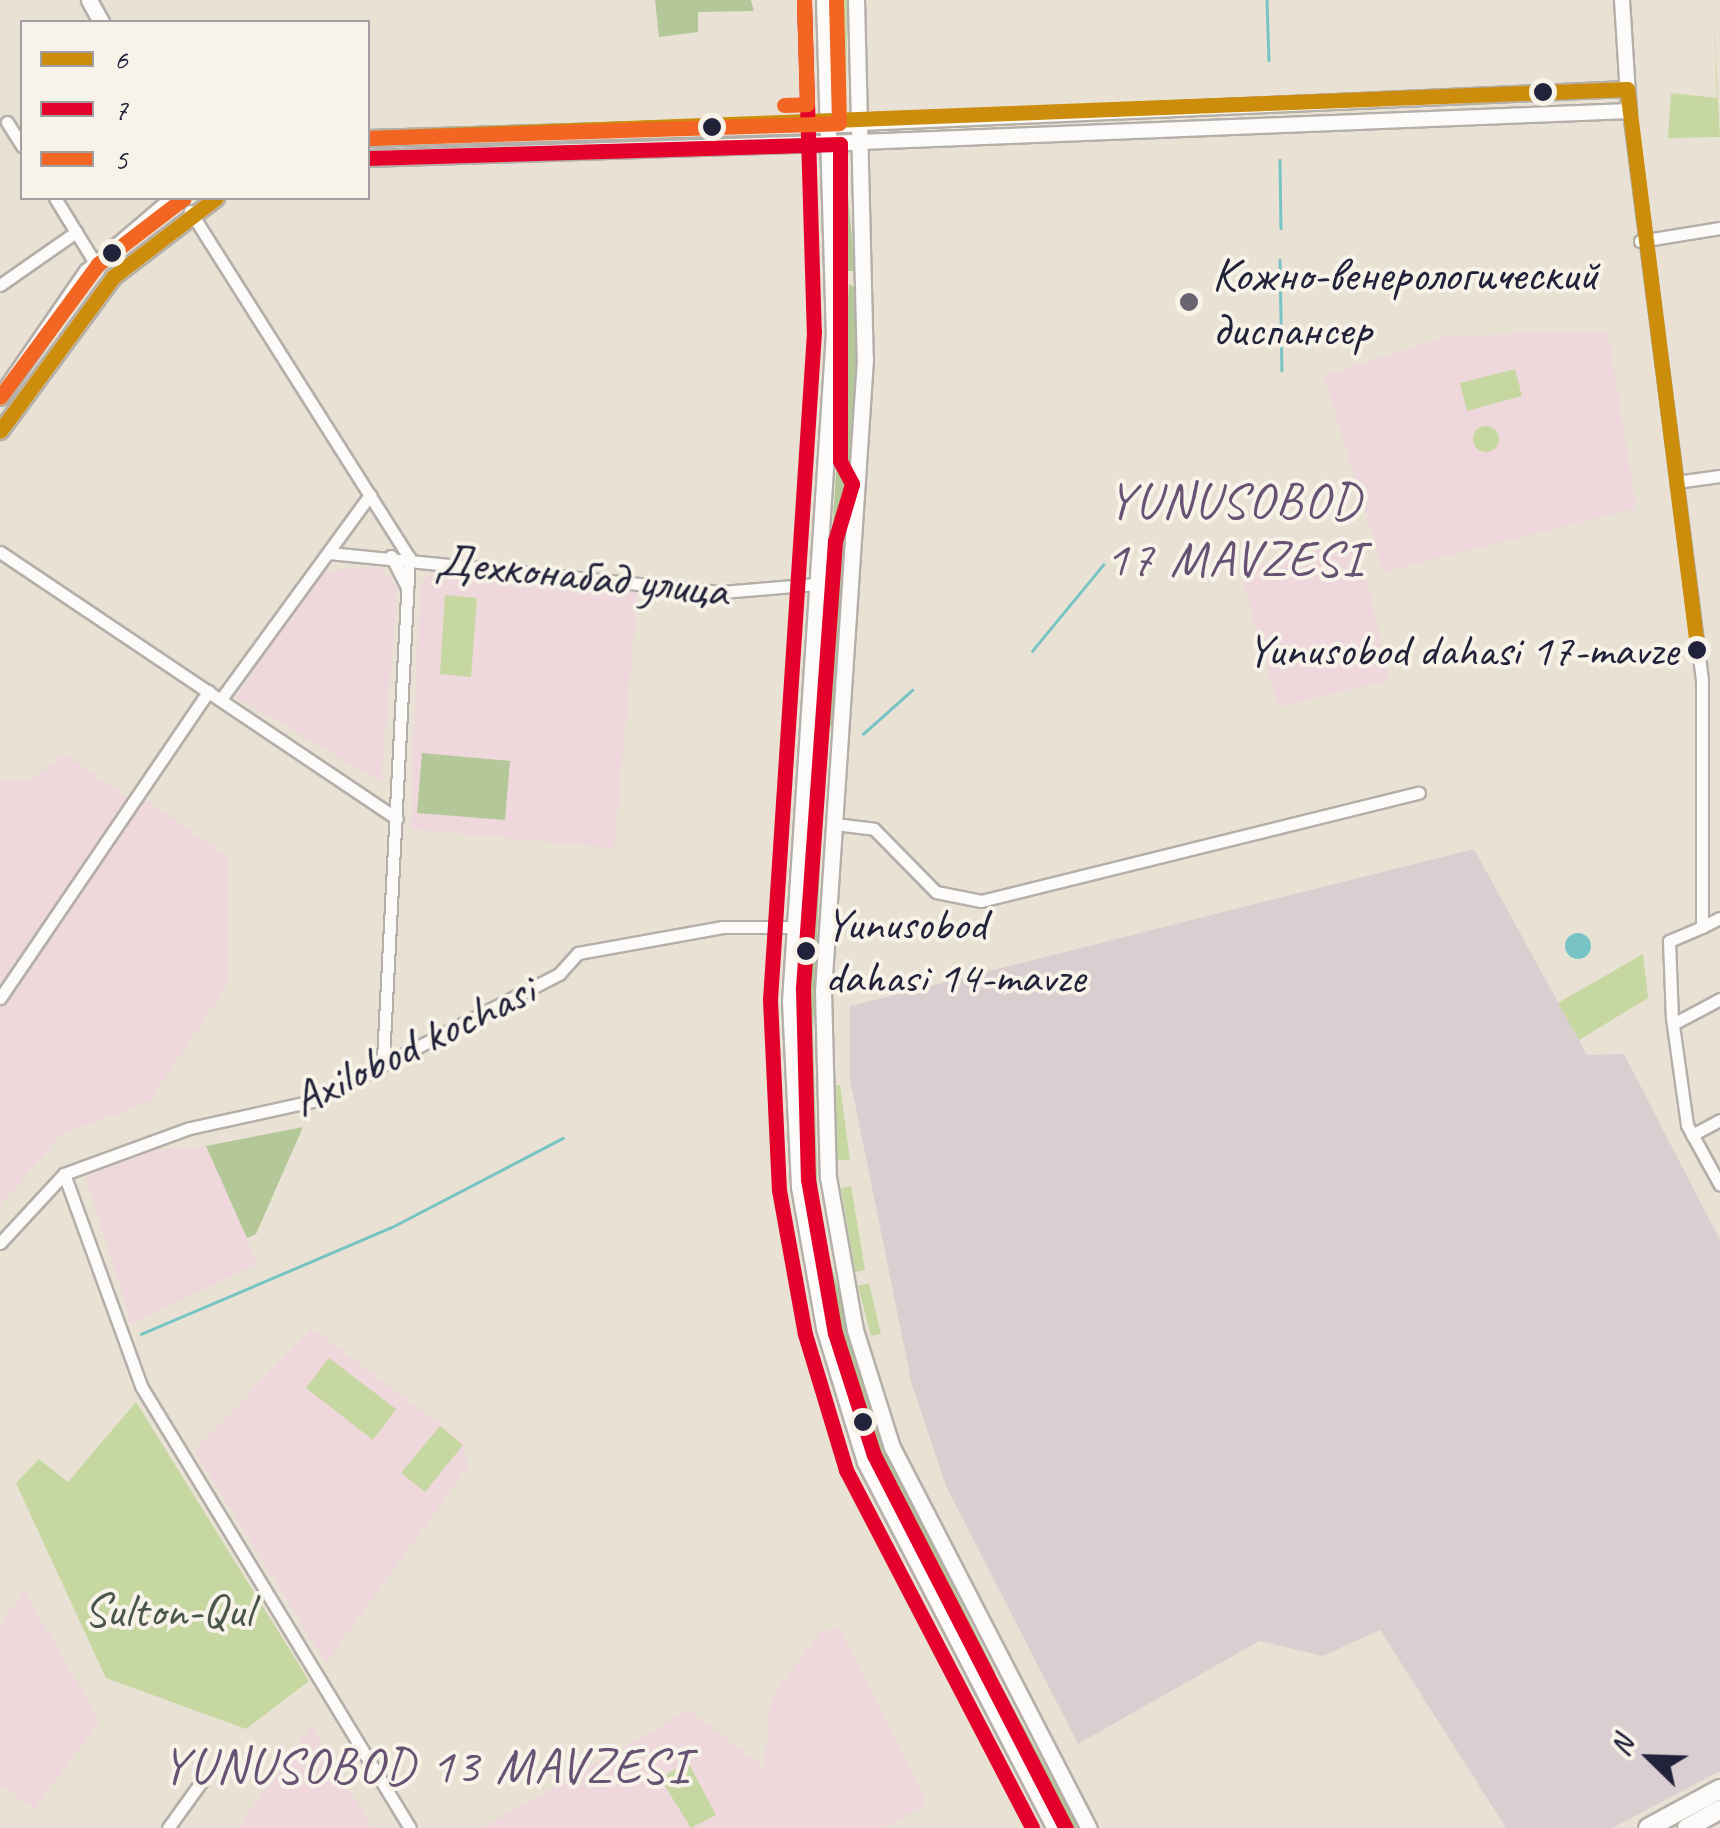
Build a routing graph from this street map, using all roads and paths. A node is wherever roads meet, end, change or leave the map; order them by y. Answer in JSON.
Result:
{"nodes":[{"id":1,"x":824,"y":0,"type":"edge"},
{"id":2,"x":856,"y":0,"type":"edge"},
{"id":3,"x":1622,"y":0,"type":"edge"},
{"id":4,"x":1627,"y":89,"type":"junction"},
{"id":5,"x":1629,"y":111,"type":"junction"},
{"id":6,"x":7,"y":122,"type":"dead end"},
{"id":7,"x":860,"y":122,"type":"junction"},
{"id":8,"x":828,"y":124,"type":"junction"},
{"id":9,"x":370,"y":138,"type":"edge"},
{"id":10,"x":860,"y":142,"type":"junction"},
{"id":11,"x":20,"y":143,"type":"edge"},
{"id":12,"x":829,"y":143,"type":"junction"},
{"id":13,"x":370,"y":158,"type":"edge"},
{"id":14,"x":56,"y":200,"type":"edge"},
{"id":15,"x":171,"y":200,"type":"edge"},
{"id":16,"x":190,"y":204,"type":"edge"},
{"id":17,"x":1720,"y":228,"type":"edge"},
{"id":18,"x":76,"y":232,"type":"junction"},
{"id":19,"x":1640,"y":241,"type":"junction"},
{"id":20,"x":94,"y":263,"type":"junction"},
{"id":21,"x":0,"y":285,"type":"edge"},
{"id":22,"x":834,"y":286,"type":"junction"},
{"id":23,"x":864,"y":286,"type":"junction"},
{"id":24,"x":0,"y":398,"type":"edge"},
{"id":25,"x":0,"y":431,"type":"edge"},
{"id":26,"x":1720,"y":476,"type":"edge"},
{"id":27,"x":1676,"y":482,"type":"junction"},
{"id":28,"x":370,"y":495,"type":"junction"},
{"id":29,"x":0,"y":552,"type":"edge"},
{"id":30,"x":329,"y":553,"type":"junction"},
{"id":31,"x":390,"y":556,"type":"junction"},
{"id":32,"x":409,"y":557,"type":"junction"},
{"id":33,"x":817,"y":584,"type":"junction"},
{"id":34,"x":408,"y":590,"type":"junction"},
{"id":35,"x":208,"y":692,"type":"junction"},
{"id":36,"x":221,"y":699,"type":"junction"},
{"id":37,"x":807,"y":737,"type":"junction"},
{"id":38,"x":841,"y":739,"type":"junction"},
{"id":39,"x":1419,"y":794,"type":"dead end"},
{"id":40,"x":397,"y":819,"type":"junction"},
{"id":41,"x":835,"y":824,"type":"junction"},
{"id":42,"x":1720,"y":918,"type":"edge"},
{"id":43,"x":794,"y":927,"type":"junction"},
{"id":44,"x":1702,"y":928,"type":"junction"},
{"id":45,"x":0,"y":998,"type":"edge"},
{"id":46,"x":1720,"y":999,"type":"edge"},
{"id":47,"x":1673,"y":1024,"type":"junction"},
{"id":48,"x":384,"y":1059,"type":"junction"},
{"id":49,"x":1720,"y":1120,"type":"edge"},
{"id":50,"x":1692,"y":1135,"type":"junction"},
{"id":51,"x":64,"y":1174,"type":"junction"},
{"id":52,"x":1720,"y":1185,"type":"edge"},
{"id":53,"x":833,"y":1214,"type":"junction"},
{"id":54,"x":804,"y":1220,"type":"junction"},
{"id":55,"x":0,"y":1243,"type":"edge"},
{"id":56,"x":1000,"y":1666,"type":"junction"},
{"id":57,"x":976,"y":1682,"type":"junction"},
{"id":58,"x":201,"y":1782,"type":"dead end"},
{"id":59,"x":1720,"y":1789,"type":"edge"},
{"id":60,"x":1720,"y":1810,"type":"edge"},
{"id":61,"x":168,"y":1828,"type":"edge"},
{"id":62,"x":410,"y":1828,"type":"edge"},
{"id":63,"x":1055,"y":1828,"type":"edge"},
{"id":64,"x":1089,"y":1828,"type":"edge"},
{"id":65,"x":1648,"y":1828,"type":"edge"},
{"id":66,"x":1688,"y":1828,"type":"edge"}],
"edges":[{"from":1,"to":8,"type":"main road"},
{"from":2,"to":7,"type":"main road"},
{"from":3,"to":4,"type":"street"},
{"from":4,"to":5,"type":"street"},
{"from":4,"to":7,"type":"street"},
{"from":5,"to":10,"type":"street"},
{"from":5,"to":19,"type":"street"},
{"from":6,"to":11,"type":"street"},
{"from":7,"to":8,"type":"main road"},
{"from":7,"to":10,"type":"main road"},
{"from":8,"to":9,"type":"main road"},
{"from":8,"to":12,"type":"main road"},
{"from":10,"to":12,"type":"main road"},
{"from":10,"to":23,"type":"main road"},
{"from":12,"to":13,"type":"main road"},
{"from":12,"to":22,"type":"main road"},
{"from":14,"to":18,"type":"street"},
{"from":15,"to":20,"type":"main road"},
{"from":16,"to":25,"type":"main road"},
{"from":16,"to":28,"type":"street","name":"Дехконабад улица"},
{"from":17,"to":19,"type":"street"},
{"from":18,"to":20,"type":"street"},
{"from":18,"to":21,"type":"street"},
{"from":19,"to":27,"type":"street"},
{"from":20,"to":24,"type":"main road"},
{"from":22,"to":23,"type":"main road"},
{"from":22,"to":33,"type":"main road"},
{"from":23,"to":38,"type":"main road"},
{"from":26,"to":27,"type":"street"},
{"from":27,"to":44,"type":"street"},
{"from":28,"to":30,"type":"street"},
{"from":28,"to":32,"type":"street","name":"Дехконабад улица"},
{"from":29,"to":35,"type":"street"},
{"from":30,"to":31,"type":"street"},
{"from":30,"to":36,"type":"street"},
{"from":31,"to":32,"type":"street"},
{"from":31,"to":34,"type":"street"},
{"from":32,"to":33,"type":"street","name":"Дехконабад улица"},
{"from":32,"to":34,"type":"street"},
{"from":33,"to":37,"type":"main road"},
{"from":34,"to":40,"type":"street"},
{"from":35,"to":36,"type":"street"},
{"from":35,"to":45,"type":"street"},
{"from":36,"to":40,"type":"street"},
{"from":37,"to":38,"type":"main road"},
{"from":37,"to":43,"type":"main road"},
{"from":38,"to":41,"type":"main road"},
{"from":39,"to":41,"type":"street"},
{"from":40,"to":48,"type":"street"},
{"from":41,"to":53,"type":"main road"},
{"from":42,"to":44,"type":"street"},
{"from":43,"to":48,"type":"street","name":"Axilobod kochasi"},
{"from":43,"to":54,"type":"main road"},
{"from":44,"to":47,"type":"street"},
{"from":46,"to":47,"type":"street"},
{"from":47,"to":50,"type":"street"},
{"from":48,"to":51,"type":"street","name":"Axilobod kochasi"},
{"from":49,"to":50,"type":"street"},
{"from":50,"to":52,"type":"street"},
{"from":51,"to":55,"type":"street","name":"Axilobod kochasi"},
{"from":51,"to":62,"type":"street"},
{"from":53,"to":54,"type":"main road"},
{"from":53,"to":56,"type":"main road"},
{"from":54,"to":57,"type":"main road"},
{"from":56,"to":57,"type":"main road"},
{"from":56,"to":64,"type":"main road"},
{"from":57,"to":63,"type":"main road"},
{"from":58,"to":61,"type":"street"},
{"from":59,"to":65,"type":"main road"},
{"from":60,"to":66,"type":"main road"}]}
